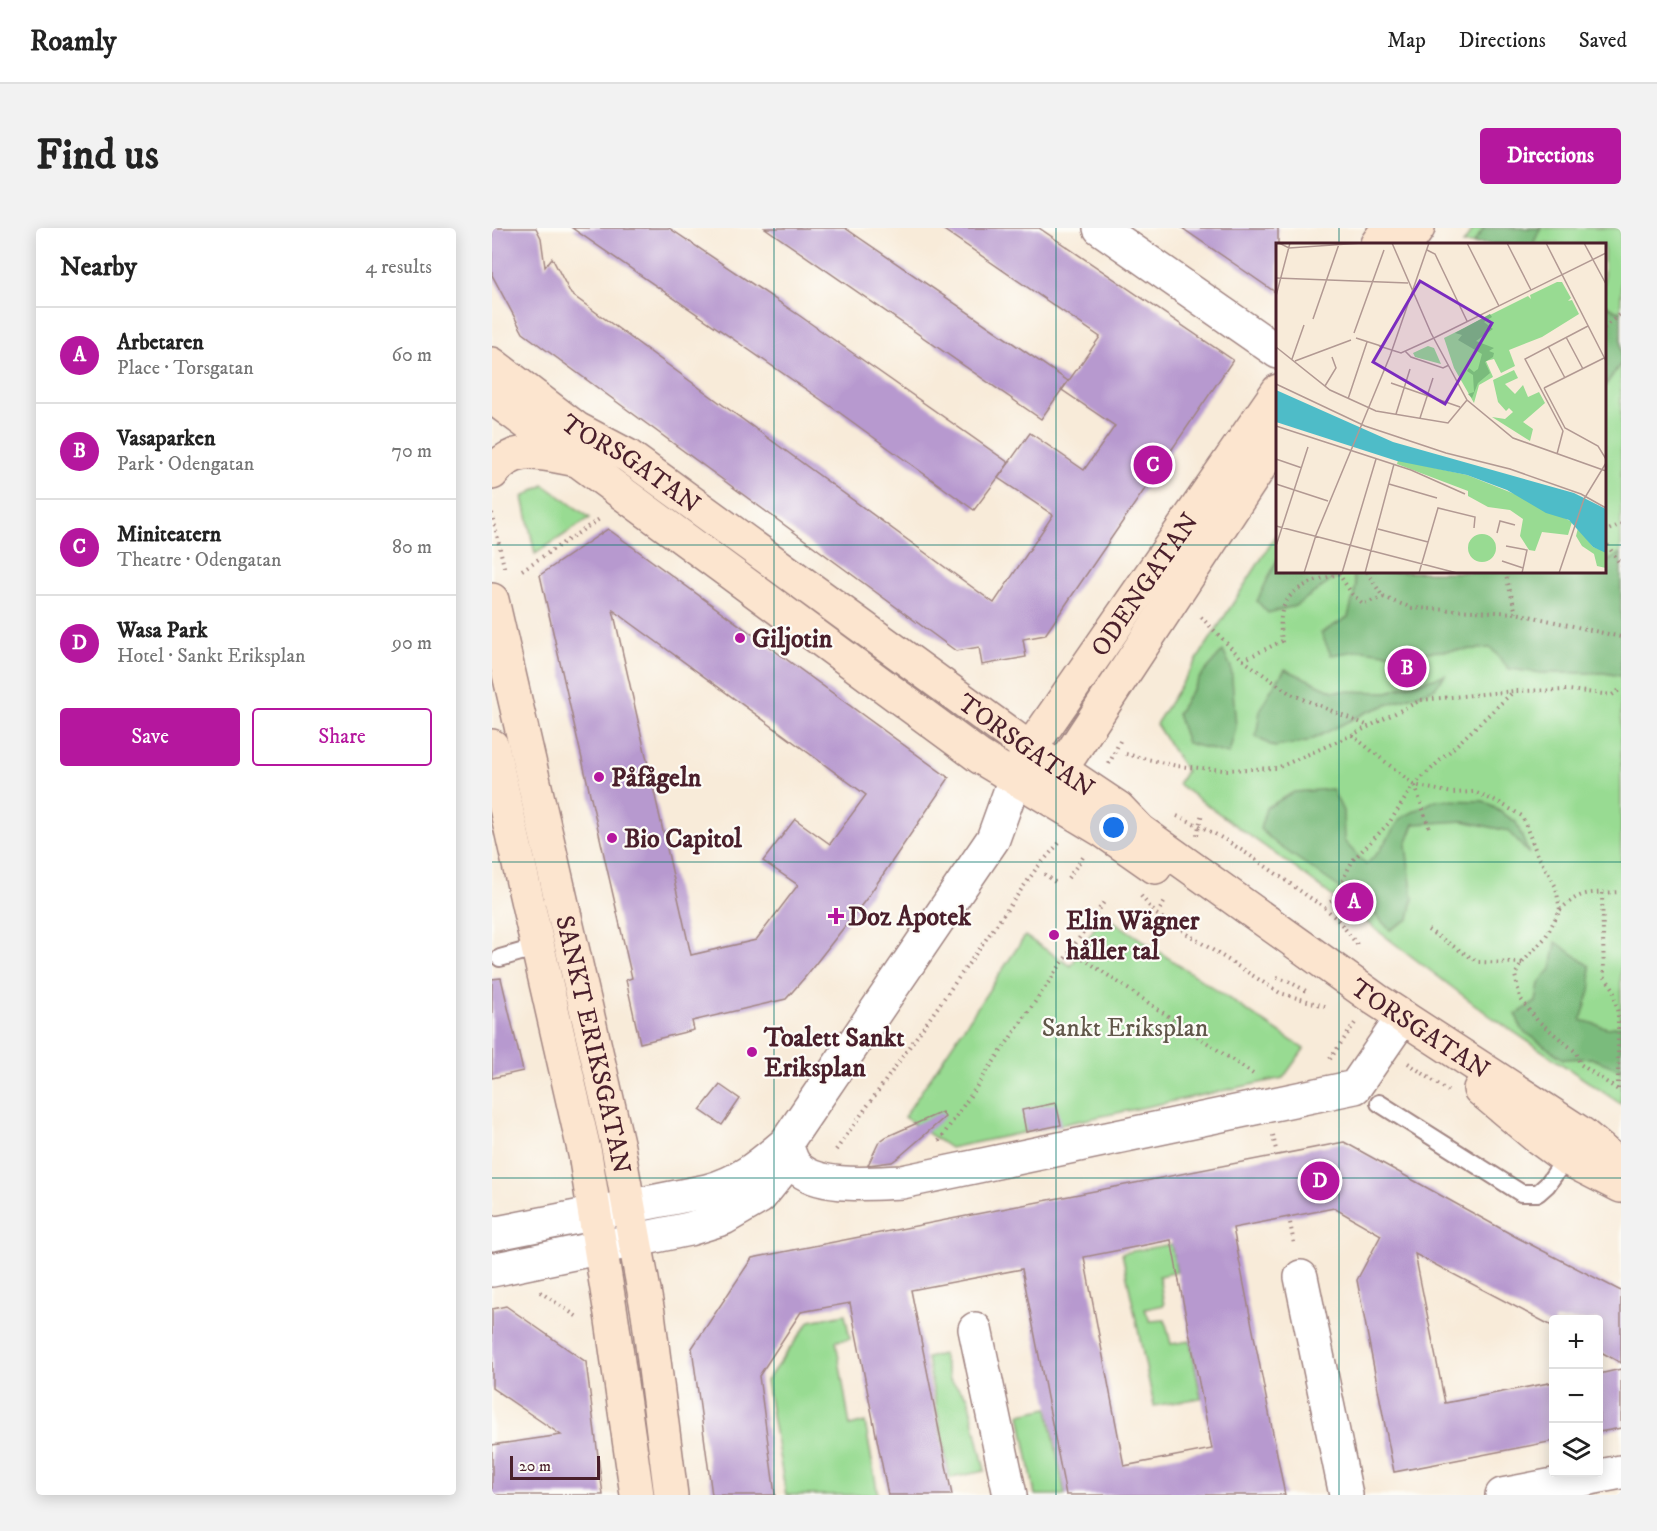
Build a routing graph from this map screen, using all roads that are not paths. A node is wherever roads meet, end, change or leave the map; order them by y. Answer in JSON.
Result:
{"nodes":[{"id":1,"x":1100,"y":228,"type":"edge"},
{"id":2,"x":1388,"y":228,"type":"edge"},
{"id":3,"x":1418,"y":228,"type":"edge"},
{"id":4,"x":1378,"y":243,"type":"edge"},
{"id":5,"x":1408,"y":243,"type":"edge"},
{"id":6,"x":492,"y":341,"type":"edge"},
{"id":7,"x":1276,"y":351,"type":"edge"},
{"id":8,"x":492,"y":364,"type":"edge"},
{"id":9,"x":1276,"y":394,"type":"edge"},
{"id":10,"x":492,"y":397,"type":"edge"},
{"id":11,"x":1276,"y":443,"type":"edge"},
{"id":12,"x":628,"y":456,"type":"junction"},
{"id":13,"x":577,"y":460,"type":"junction"},
{"id":14,"x":492,"y":473,"type":"edge"},
{"id":15,"x":492,"y":600,"type":"edge"},
{"id":16,"x":492,"y":746,"type":"edge"},
{"id":17,"x":1030,"y":749,"type":"junction"},
{"id":18,"x":1039,"y":781,"type":"junction"},
{"id":19,"x":538,"y":947,"type":"junction"},
{"id":20,"x":500,"y":958,"type":"dead end"},
{"id":21,"x":1398,"y":1024,"type":"junction"},
{"id":22,"x":1379,"y":1102,"type":"dead end"},
{"id":23,"x":786,"y":1143,"type":"junction"},
{"id":24,"x":1574,"y":1146,"type":"junction"},
{"id":25,"x":1621,"y":1167,"type":"edge"},
{"id":26,"x":1621,"y":1186,"type":"edge"},
{"id":27,"x":629,"y":1206,"type":"junction"},
{"id":28,"x":595,"y":1213,"type":"junction"},
{"id":29,"x":492,"y":1234,"type":"edge"},
{"id":30,"x":635,"y":1240,"type":"junction"},
{"id":31,"x":601,"y":1248,"type":"junction"},
{"id":32,"x":492,"y":1270,"type":"edge"},
{"id":33,"x":1301,"y":1277,"type":"dead end"},
{"id":34,"x":975,"y":1329,"type":"dead end"},
{"id":35,"x":1621,"y":1472,"type":"edge"},
{"id":36,"x":637,"y":1495,"type":"edge"},
{"id":37,"x":671,"y":1495,"type":"edge"},
{"id":38,"x":1010,"y":1495,"type":"edge"},
{"id":39,"x":1346,"y":1495,"type":"edge"},
{"id":40,"x":1502,"y":1495,"type":"edge"}],
"edges":[{"from":1,"to":7,"type":"street"},
{"from":2,"to":4,"type":"main road"},
{"from":3,"to":5,"type":"main road"},
{"from":6,"to":12,"type":"main road"},
{"from":8,"to":12,"type":"main road","name":"TORSGATAN"},
{"from":9,"to":17,"type":"main road","name":"ODENGATAN"},
{"from":10,"to":13,"type":"main road","name":"TORSGATAN"},
{"from":11,"to":18,"type":"main road","name":"ODENGATAN"},
{"from":12,"to":17,"type":"main road","name":"TORSGATAN"},
{"from":13,"to":14,"type":"main road"},
{"from":13,"to":18,"type":"main road","name":"TORSGATAN"},
{"from":15,"to":27,"type":"main road","name":"SANKT ERIKSGATAN"},
{"from":16,"to":19,"type":"main road","name":"SANKT ERIKSGATAN"},
{"from":17,"to":18,"type":"main road","name":"TORSGATAN"},
{"from":18,"to":21,"type":"main road","name":"TORSGATAN"},
{"from":18,"to":23,"type":"street"},
{"from":19,"to":20,"type":"lane"},
{"from":19,"to":28,"type":"main road","name":"SANKT ERIKSGATAN"},
{"from":21,"to":23,"type":"street"},
{"from":21,"to":24,"type":"main road","name":"TORSGATAN"},
{"from":22,"to":24,"type":"lane"},
{"from":23,"to":27,"type":"street"},
{"from":23,"to":30,"type":"street"},
{"from":24,"to":25,"type":"main road","name":"TORSGATAN"},
{"from":24,"to":26,"type":"main road","name":"TORSGATAN"},
{"from":27,"to":28,"type":"street"},
{"from":27,"to":30,"type":"main road","name":"SANKT ERIKSGATAN"},
{"from":28,"to":29,"type":"street"},
{"from":28,"to":31,"type":"main road","name":"SANKT ERIKSGATAN"},
{"from":30,"to":31,"type":"street"},
{"from":30,"to":37,"type":"main road","name":"SANKT ERIKSGATAN"},
{"from":31,"to":32,"type":"street"},
{"from":31,"to":36,"type":"main road","name":"SANKT ERIKSGATAN"},
{"from":33,"to":39,"type":"street"},
{"from":34,"to":38,"type":"street"},
{"from":35,"to":40,"type":"street"}]}
